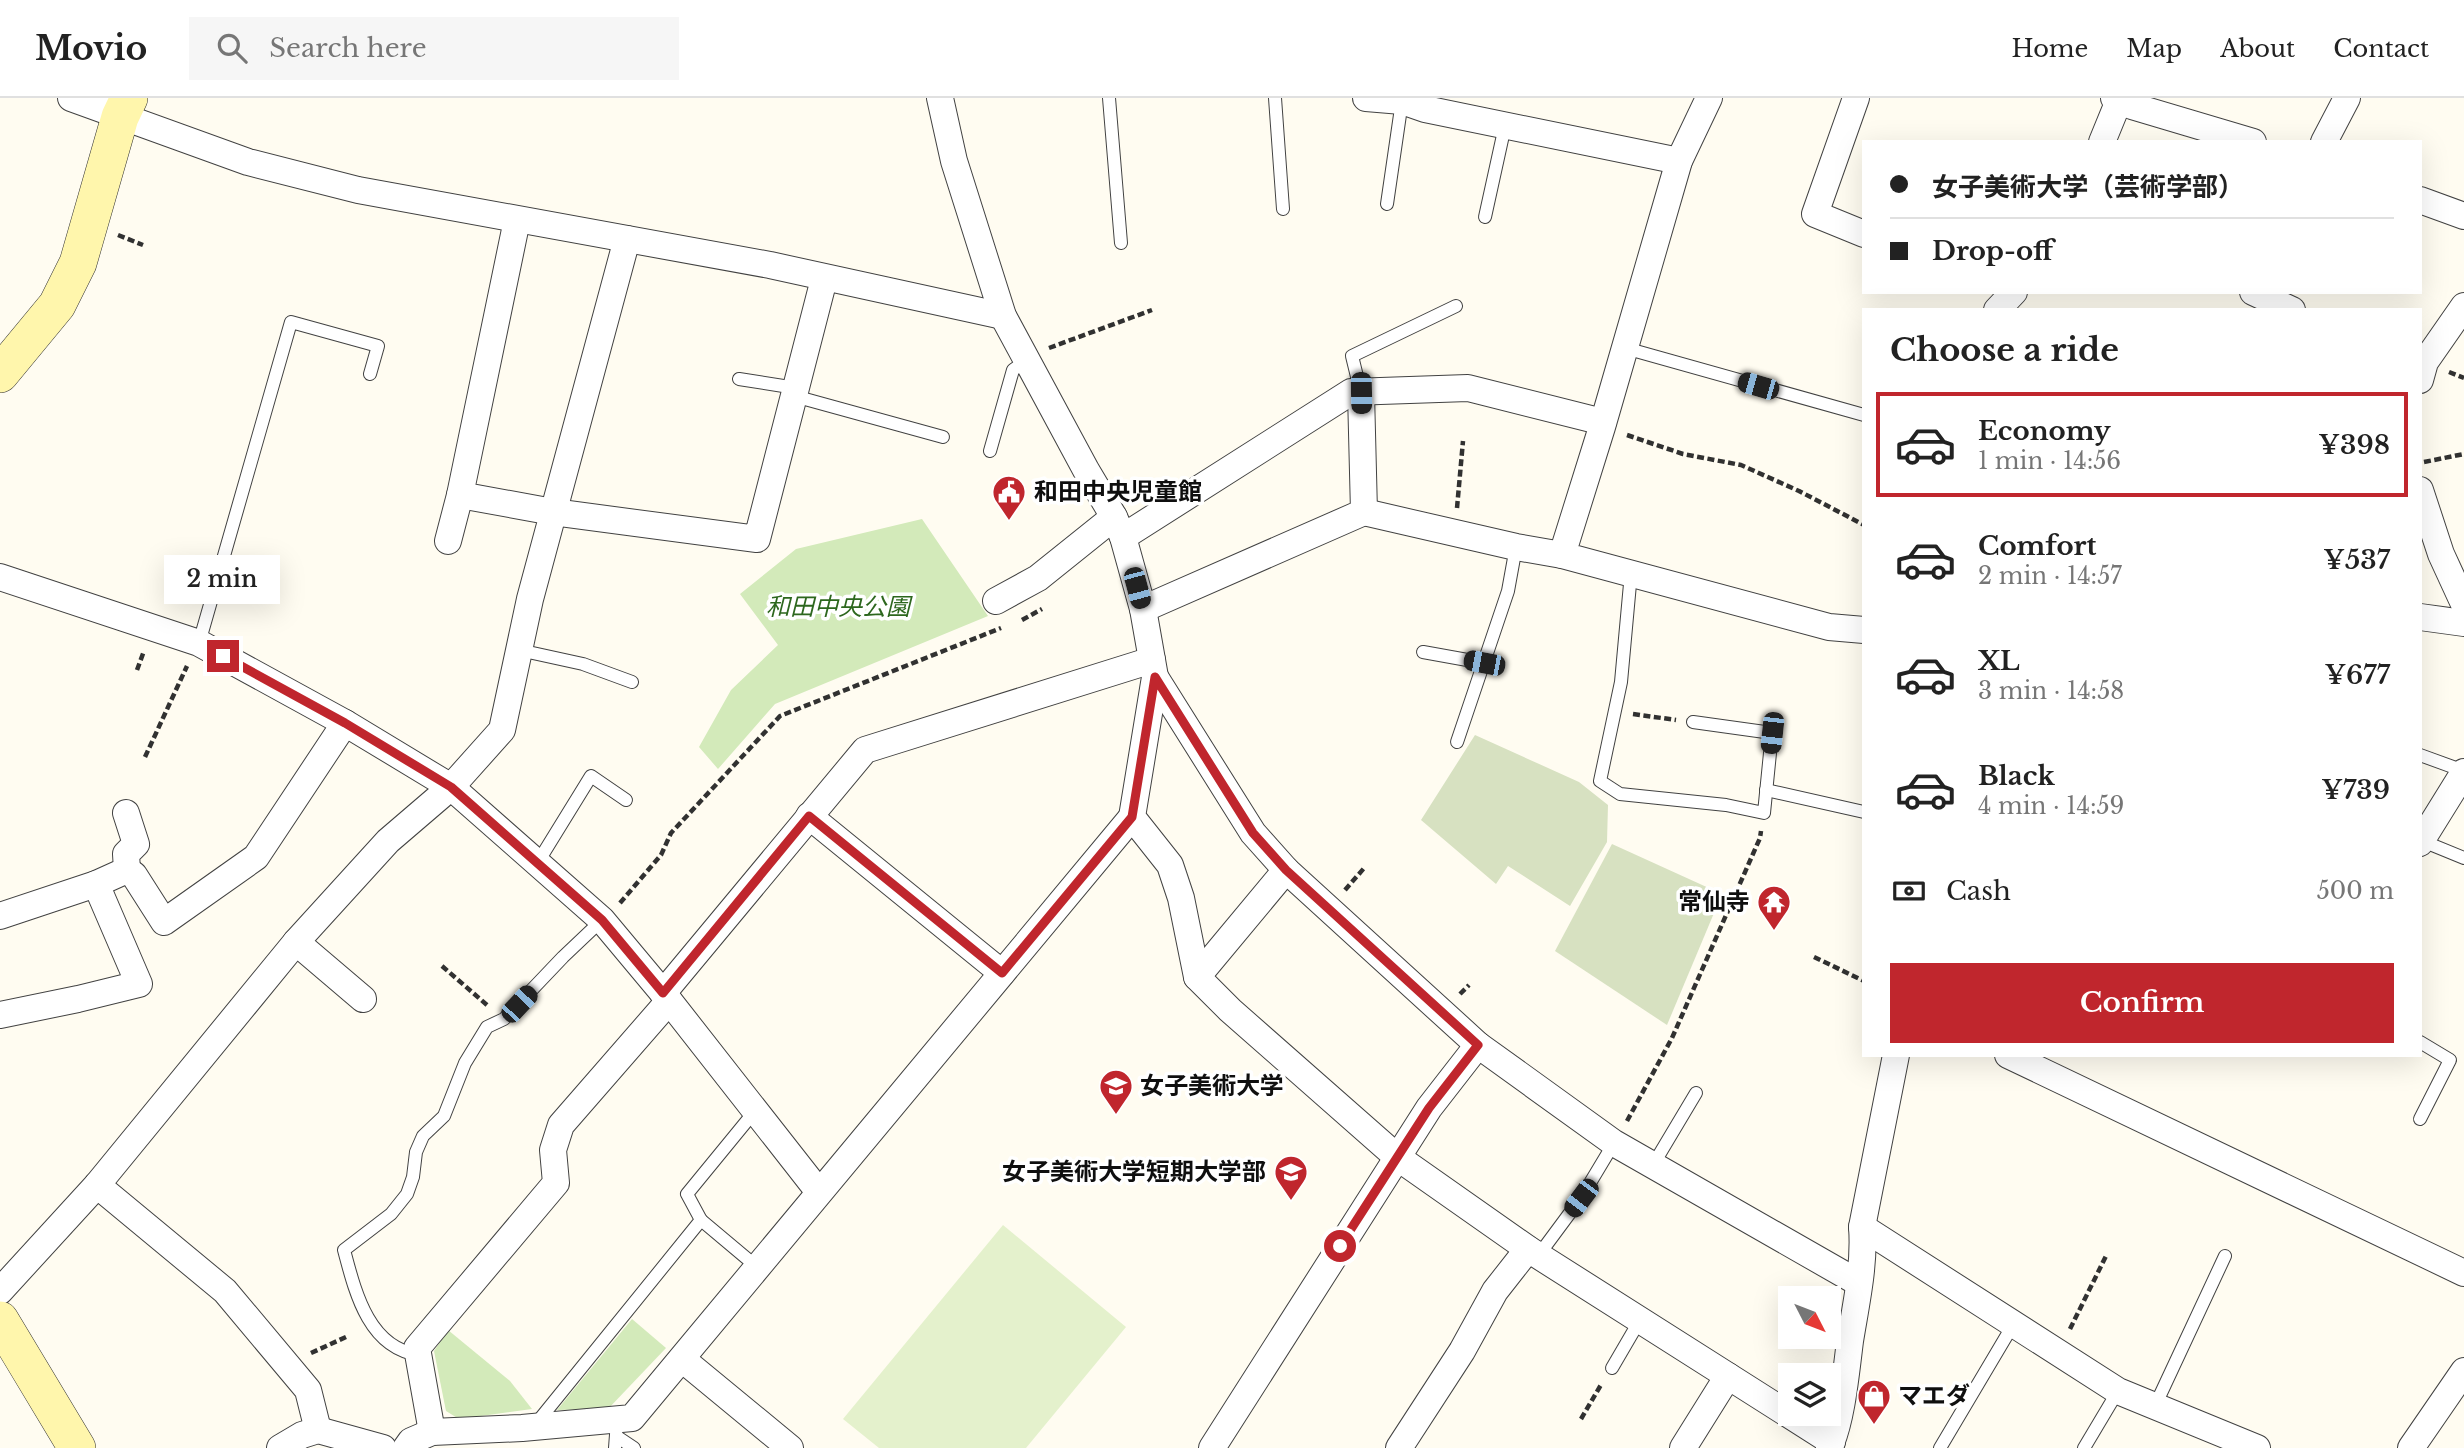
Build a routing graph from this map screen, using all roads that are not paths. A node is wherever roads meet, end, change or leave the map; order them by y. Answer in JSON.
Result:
{"nodes":[{"id":1,"x":71,"y":98,"type":"edge"},
{"id":2,"x":940,"y":98,"type":"edge"},
{"id":3,"x":1109,"y":98,"type":"edge"},
{"id":4,"x":1275,"y":98,"type":"edge"},
{"id":5,"x":1366,"y":98,"type":"edge"},
{"id":6,"x":1709,"y":98,"type":"edge"},
{"id":7,"x":1856,"y":98,"type":"edge"},
{"id":8,"x":2347,"y":98,"type":"edge"},
{"id":9,"x":2117,"y":99,"type":"edge"},
{"id":10,"x":1418,"y":103,"type":"edge"},
{"id":11,"x":125,"y":107,"type":"edge"},
{"id":12,"x":1506,"y":126,"type":"junction"},
{"id":13,"x":2103,"y":140,"type":"edge"},
{"id":14,"x":2247,"y":140,"type":"edge"},
{"id":15,"x":2325,"y":140,"type":"edge"},
{"id":16,"x":1679,"y":161,"type":"junction"},
{"id":17,"x":2422,"y":201,"type":"edge"},
{"id":18,"x":1387,"y":204,"type":"dead end"},
{"id":19,"x":1283,"y":209,"type":"dead end"},
{"id":20,"x":1485,"y":216,"type":"dead end"},
{"id":21,"x":2464,"y":216,"type":"edge"},
{"id":22,"x":517,"y":220,"type":"junction"},
{"id":23,"x":1862,"y":233,"type":"edge"},
{"id":24,"x":626,"y":239,"type":"junction"},
{"id":25,"x":1121,"y":243,"type":"dead end"},
{"id":26,"x":824,"y":279,"type":"junction"},
{"id":27,"x":2257,"y":294,"type":"edge"},
{"id":28,"x":1456,"y":306,"type":"dead end"},
{"id":29,"x":2464,"y":306,"type":"edge"},
{"id":30,"x":2288,"y":308,"type":"edge"},
{"id":31,"x":1003,"y":316,"type":"junction"},
{"id":32,"x":1625,"y":348,"type":"junction"},
{"id":33,"x":1027,"y":360,"type":"junction"},
{"id":34,"x":2422,"y":367,"type":"edge"},
{"id":35,"x":0,"y":374,"type":"edge"},
{"id":36,"x":370,"y":374,"type":"dead end"},
{"id":37,"x":739,"y":379,"type":"dead end"},
{"id":38,"x":795,"y":392,"type":"junction"},
{"id":39,"x":1361,"y":393,"type":"junction"},
{"id":40,"x":1862,"y":414,"type":"edge"},
{"id":41,"x":1603,"y":425,"type":"junction"},
{"id":42,"x":943,"y":437,"type":"dead end"},
{"id":43,"x":990,"y":451,"type":"dead end"},
{"id":44,"x":460,"y":495,"type":"junction"},
{"id":45,"x":2422,"y":496,"type":"edge"},
{"id":46,"x":553,"y":512,"type":"junction"},
{"id":47,"x":1364,"y":512,"type":"junction"},
{"id":48,"x":1119,"y":527,"type":"junction"},
{"id":49,"x":448,"y":541,"type":"dead end"},
{"id":50,"x":1516,"y":547,"type":"junction"},
{"id":51,"x":1562,"y":555,"type":"junction"},
{"id":52,"x":1631,"y":573,"type":"junction"},
{"id":53,"x":0,"y":576,"type":"edge"},
{"id":54,"x":996,"y":601,"type":"dead end"},
{"id":55,"x":2464,"y":604,"type":"edge"},
{"id":56,"x":1143,"y":609,"type":"junction"},
{"id":57,"x":2422,"y":617,"type":"edge"},
{"id":58,"x":2464,"y":623,"type":"edge"},
{"id":59,"x":1862,"y":630,"type":"edge"},
{"id":60,"x":199,"y":643,"type":"junction"},
{"id":61,"x":519,"y":649,"type":"junction"},
{"id":62,"x":1423,"y":652,"type":"dead end"},
{"id":63,"x":1484,"y":663,"type":"junction"},
{"id":64,"x":1154,"y":669,"type":"junction"},
{"id":65,"x":632,"y":682,"type":"dead end"},
{"id":66,"x":1693,"y":722,"type":"road end"},
{"id":67,"x":345,"y":723,"type":"junction"},
{"id":68,"x":1457,"y":742,"type":"dead end"},
{"id":69,"x":2422,"y":756,"type":"edge"},
{"id":70,"x":2464,"y":771,"type":"edge"},
{"id":71,"x":451,"y":787,"type":"junction"},
{"id":72,"x":1766,"y":790,"type":"junction"},
{"id":73,"x":626,"y":800,"type":"dead end"},
{"id":74,"x":1862,"y":812,"type":"edge"},
{"id":75,"x":126,"y":813,"type":"dead end"},
{"id":76,"x":809,"y":816,"type":"junction"},
{"id":77,"x":1132,"y":817,"type":"junction"},
{"id":78,"x":2422,"y":839,"type":"edge"},
{"id":79,"x":2422,"y":841,"type":"edge"},
{"id":80,"x":2464,"y":858,"type":"edge"},
{"id":81,"x":538,"y":862,"type":"junction"},
{"id":82,"x":127,"y":870,"type":"junction"},
{"id":83,"x":1286,"y":870,"type":"junction"},
{"id":84,"x":96,"y":884,"type":"junction"},
{"id":85,"x":0,"y":916,"type":"edge"},
{"id":86,"x":602,"y":920,"type":"junction"},
{"id":87,"x":296,"y":942,"type":"junction"},
{"id":88,"x":1002,"y":973,"type":"junction"},
{"id":89,"x":1197,"y":977,"type":"junction"},
{"id":90,"x":666,"y":997,"type":"junction"},
{"id":91,"x":363,"y":999,"type":"dead end"},
{"id":92,"x":0,"y":1015,"type":"edge"},
{"id":93,"x":2422,"y":1043,"type":"edge"},
{"id":94,"x":1478,"y":1045,"type":"junction"},
{"id":95,"x":1896,"y":1057,"type":"edge"},
{"id":96,"x":2025,"y":1059,"type":"edge"},
{"id":97,"x":1696,"y":1093,"type":"dead end"},
{"id":98,"x":755,"y":1111,"type":"junction"},
{"id":99,"x":2420,"y":1119,"type":"dead end"},
{"id":100,"x":1614,"y":1143,"type":"junction"},
{"id":101,"x":1397,"y":1157,"type":"junction"},
{"id":102,"x":1653,"y":1165,"type":"junction"},
{"id":103,"x":97,"y":1185,"type":"junction"},
{"id":104,"x":819,"y":1192,"type":"junction"},
{"id":105,"x":701,"y":1220,"type":"junction"},
{"id":106,"x":1862,"y":1227,"type":"junction"},
{"id":107,"x":1533,"y":1252,"type":"junction"},
{"id":108,"x":2225,"y":1256,"type":"dead end"},
{"id":109,"x":757,"y":1267,"type":"junction"},
{"id":110,"x":2464,"y":1273,"type":"edge"},
{"id":111,"x":1859,"y":1283,"type":"junction"},
{"id":112,"x":0,"y":1291,"type":"edge"},
{"id":113,"x":0,"y":1320,"type":"edge"},
{"id":114,"x":1640,"y":1320,"type":"junction"},
{"id":115,"x":2013,"y":1325,"type":"junction"},
{"id":116,"x":419,"y":1355,"type":"junction"},
{"id":117,"x":682,"y":1359,"type":"junction"},
{"id":118,"x":1612,"y":1368,"type":"road end"},
{"id":119,"x":2464,"y":1371,"type":"edge"},
{"id":120,"x":1728,"y":1376,"type":"junction"},
{"id":121,"x":2118,"y":1391,"type":"junction"},
{"id":122,"x":2155,"y":1406,"type":"junction"},
{"id":123,"x":318,"y":1430,"type":"junction"},
{"id":124,"x":432,"y":1432,"type":"junction"},
{"id":125,"x":525,"y":1435,"type":"edge"},
{"id":126,"x":616,"y":1435,"type":"edge"},
{"id":127,"x":1834,"y":1446,"type":"edge"},
{"id":128,"x":2245,"y":1446,"type":"edge"},
{"id":129,"x":77,"y":1448,"type":"edge"},
{"id":130,"x":280,"y":1448,"type":"edge"},
{"id":131,"x":383,"y":1448,"type":"edge"},
{"id":132,"x":406,"y":1448,"type":"edge"},
{"id":133,"x":634,"y":1448,"type":"edge"},
{"id":134,"x":790,"y":1448,"type":"edge"},
{"id":135,"x":1212,"y":1448,"type":"edge"},
{"id":136,"x":1399,"y":1448,"type":"edge"},
{"id":137,"x":1684,"y":1448,"type":"edge"},
{"id":138,"x":1940,"y":1448,"type":"edge"},
{"id":139,"x":2084,"y":1448,"type":"edge"},
{"id":140,"x":2411,"y":1448,"type":"edge"}],
"edges":[{"from":1,"to":11,"type":"street"},
{"from":2,"to":31,"type":"street"},
{"from":3,"to":25,"type":"lane"},
{"from":4,"to":19,"type":"lane"},
{"from":5,"to":10,"type":"street"},
{"from":6,"to":16,"type":"street"},
{"from":7,"to":23,"type":"street"},
{"from":8,"to":15,"type":"street"},
{"from":9,"to":13,"type":"street"},
{"from":9,"to":14,"type":"street"},
{"from":10,"to":12,"type":"street"},
{"from":10,"to":18,"type":"lane"},
{"from":11,"to":22,"type":"street"},
{"from":11,"to":35,"type":"street"},
{"from":12,"to":16,"type":"street"},
{"from":12,"to":20,"type":"lane"},
{"from":16,"to":32,"type":"street"},
{"from":17,"to":21,"type":"street"},
{"from":22,"to":24,"type":"street"},
{"from":22,"to":44,"type":"street"},
{"from":24,"to":26,"type":"street"},
{"from":24,"to":46,"type":"street"},
{"from":26,"to":31,"type":"street"},
{"from":26,"to":38,"type":"street"},
{"from":27,"to":30,"type":"street"},
{"from":28,"to":39,"type":"lane"},
{"from":29,"to":34,"type":"street"},
{"from":31,"to":33,"type":"street"},
{"from":32,"to":40,"type":"lane"},
{"from":32,"to":41,"type":"street"},
{"from":33,"to":43,"type":"lane"},
{"from":33,"to":48,"type":"street"},
{"from":36,"to":60,"type":"lane"},
{"from":37,"to":38,"type":"lane"},
{"from":38,"to":42,"type":"lane"},
{"from":38,"to":46,"type":"street"},
{"from":39,"to":41,"type":"street"},
{"from":39,"to":47,"type":"street"},
{"from":39,"to":48,"type":"street"},
{"from":41,"to":51,"type":"street"},
{"from":44,"to":46,"type":"street"},
{"from":44,"to":49,"type":"street"},
{"from":45,"to":55,"type":"street"},
{"from":46,"to":61,"type":"street"},
{"from":47,"to":50,"type":"street"},
{"from":47,"to":56,"type":"street"},
{"from":48,"to":54,"type":"street"},
{"from":48,"to":56,"type":"street"},
{"from":50,"to":51,"type":"street"},
{"from":50,"to":63,"type":"lane"},
{"from":51,"to":52,"type":"street"},
{"from":52,"to":59,"type":"street"},
{"from":52,"to":72,"type":"lane"},
{"from":53,"to":60,"type":"street"},
{"from":56,"to":64,"type":"street"},
{"from":57,"to":58,"type":"street"},
{"from":60,"to":67,"type":"street"},
{"from":61,"to":65,"type":"lane"},
{"from":61,"to":71,"type":"street"},
{"from":62,"to":63,"type":"lane"},
{"from":63,"to":68,"type":"lane"},
{"from":64,"to":76,"type":"street"},
{"from":64,"to":77,"type":"street"},
{"from":64,"to":83,"type":"street"},
{"from":66,"to":72,"type":"lane"},
{"from":67,"to":71,"type":"street"},
{"from":67,"to":82,"type":"street"},
{"from":69,"to":70,"type":"lane"},
{"from":70,"to":78,"type":"street"},
{"from":71,"to":81,"type":"street"},
{"from":71,"to":87,"type":"street"},
{"from":72,"to":74,"type":"lane"},
{"from":73,"to":81,"type":"lane"},
{"from":75,"to":82,"type":"street"},
{"from":76,"to":88,"type":"street"},
{"from":76,"to":90,"type":"street"},
{"from":77,"to":88,"type":"street"},
{"from":77,"to":89,"type":"street"},
{"from":79,"to":80,"type":"lane"},
{"from":81,"to":86,"type":"street"},
{"from":82,"to":84,"type":"street"},
{"from":83,"to":89,"type":"street"},
{"from":83,"to":94,"type":"street"},
{"from":84,"to":85,"type":"street"},
{"from":84,"to":92,"type":"street"},
{"from":86,"to":90,"type":"street"},
{"from":86,"to":116,"type":"lane"},
{"from":87,"to":91,"type":"street"},
{"from":87,"to":103,"type":"street"},
{"from":88,"to":104,"type":"street"},
{"from":89,"to":101,"type":"street"},
{"from":90,"to":98,"type":"street"},
{"from":90,"to":116,"type":"street"},
{"from":93,"to":99,"type":"lane"},
{"from":94,"to":100,"type":"street"},
{"from":94,"to":101,"type":"street"},
{"from":95,"to":106,"type":"street"},
{"from":96,"to":110,"type":"street"},
{"from":97,"to":102,"type":"lane"},
{"from":98,"to":104,"type":"street"},
{"from":98,"to":105,"type":"lane"},
{"from":100,"to":102,"type":"street"},
{"from":100,"to":107,"type":"lane"},
{"from":101,"to":107,"type":"street"},
{"from":101,"to":135,"type":"street"},
{"from":102,"to":111,"type":"street"},
{"from":103,"to":112,"type":"street"},
{"from":103,"to":123,"type":"street"},
{"from":104,"to":109,"type":"street"},
{"from":105,"to":109,"type":"lane"},
{"from":105,"to":125,"type":"lane"},
{"from":106,"to":111,"type":"street"},
{"from":106,"to":115,"type":"street"},
{"from":107,"to":114,"type":"street"},
{"from":107,"to":136,"type":"street"},
{"from":108,"to":122,"type":"lane"},
{"from":109,"to":117,"type":"street"},
{"from":111,"to":127,"type":"street"},
{"from":113,"to":129,"type":"street"},
{"from":114,"to":118,"type":"lane"},
{"from":114,"to":120,"type":"street"},
{"from":115,"to":121,"type":"street"},
{"from":115,"to":138,"type":"lane"},
{"from":116,"to":124,"type":"street"},
{"from":117,"to":126,"type":"street"},
{"from":117,"to":134,"type":"street"},
{"from":119,"to":140,"type":"street"},
{"from":120,"to":127,"type":"street"},
{"from":120,"to":137,"type":"street"},
{"from":121,"to":122,"type":"street"},
{"from":121,"to":139,"type":"lane"},
{"from":122,"to":128,"type":"street"},
{"from":123,"to":130,"type":"street"},
{"from":123,"to":131,"type":"street"},
{"from":124,"to":125,"type":"street"},
{"from":124,"to":132,"type":"street"},
{"from":125,"to":126,"type":"street"},
{"from":126,"to":133,"type":"lane"}]}
